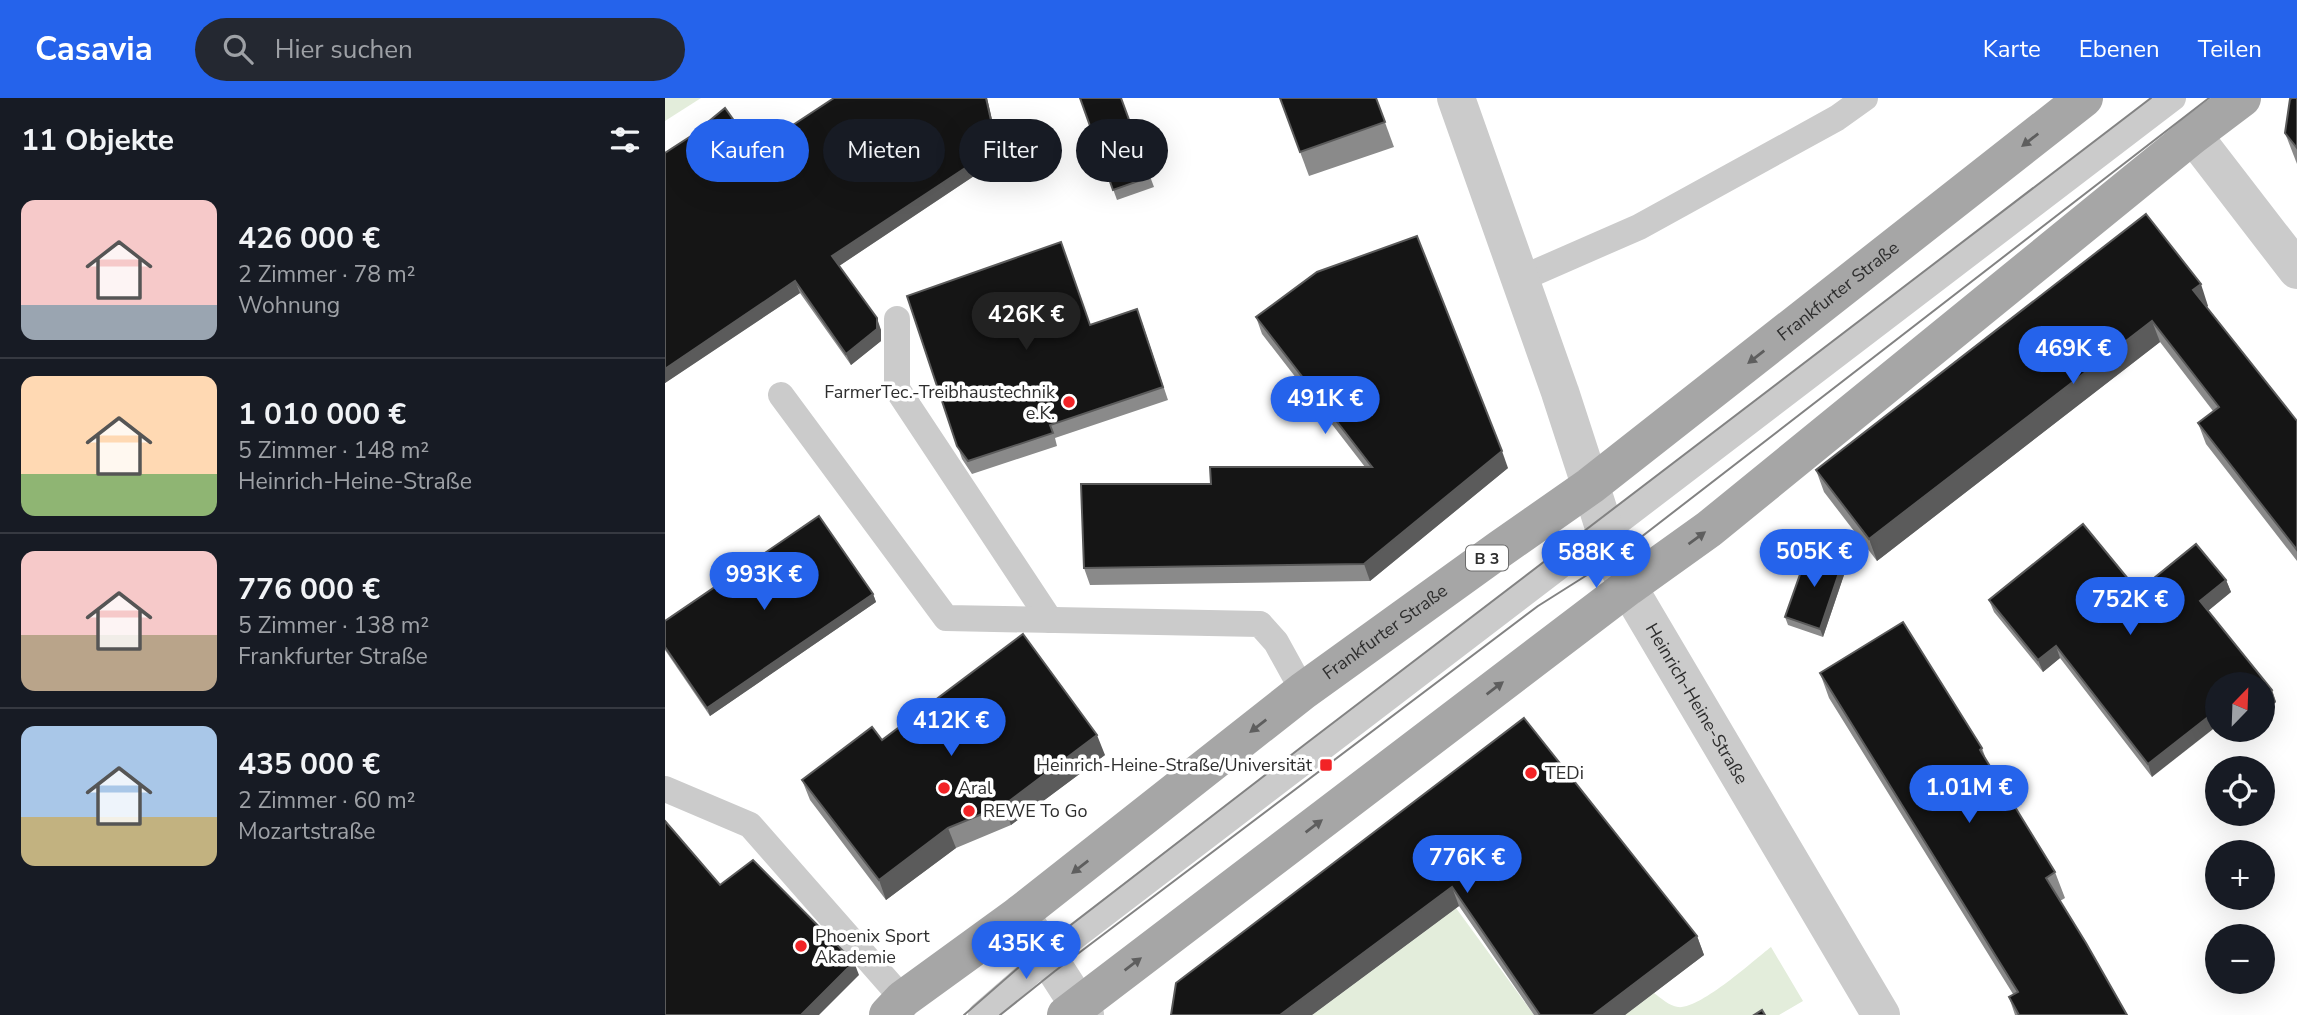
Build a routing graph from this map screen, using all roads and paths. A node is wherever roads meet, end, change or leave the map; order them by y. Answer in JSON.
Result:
{"nodes":[{"id":1,"x":1456,"y":98,"type":"edge"},
{"id":2,"x":1864,"y":98,"type":"edge"},
{"id":3,"x":2084,"y":98,"type":"edge"},
{"id":4,"x":2173,"y":98,"type":"edge"},
{"id":5,"x":2242,"y":98,"type":"edge"},
{"id":6,"x":2193,"y":135,"type":"junction"},
{"id":7,"x":2297,"y":270,"type":"edge"},
{"id":8,"x":1520,"y":279,"type":"junction"},
{"id":9,"x":897,"y":319,"type":"dead end"},
{"id":10,"x":781,"y":395,"type":"dead end"},
{"id":11,"x":1590,"y":486,"type":"junction"},
{"id":12,"x":1605,"y":532,"type":"junction"},
{"id":13,"x":1628,"y":587,"type":"junction"},
{"id":14,"x":1050,"y":620,"type":"junction"},
{"id":15,"x":1303,"y":691,"type":"junction"},
{"id":16,"x":665,"y":789,"type":"edge"},
{"id":17,"x":1020,"y":914,"type":"junction"},
{"id":18,"x":1047,"y":958,"type":"junction"},
{"id":19,"x":896,"y":1007,"type":"edge"},
{"id":20,"x":1076,"y":1012,"type":"edge"},
{"id":21,"x":981,"y":1015,"type":"edge"},
{"id":22,"x":1881,"y":1015,"type":"edge"}],
"edges":[{"from":1,"to":8,"type":"street","name":"Heinrich-Heine-Straße"},
{"from":2,"to":8,"type":"lane"},
{"from":3,"to":11,"type":"main road","name":"Frankfurter Straße","number":"B 3","one_way":true},
{"from":4,"to":12,"type":"lane"},
{"from":5,"to":6,"type":"main road"},
{"from":6,"to":7,"type":"street"},
{"from":13,"to":6,"type":"main road","one_way":true},
{"from":8,"to":11,"type":"street","name":"Heinrich-Heine-Straße"},
{"from":9,"to":14,"type":"lane"},
{"from":10,"to":14,"type":"lane"},
{"from":11,"to":12,"type":"street","name":"Heinrich-Heine-Straße"},
{"from":11,"to":15,"type":"main road","name":"Frankfurter Straße","number":"B 3"},
{"from":12,"to":13,"type":"street","name":"Heinrich-Heine-Straße"},
{"from":12,"to":18,"type":"lane"},
{"from":20,"to":13,"type":"main road","one_way":true},
{"from":13,"to":22,"type":"street","name":"Heinrich-Heine-Straße"},
{"from":14,"to":15,"type":"lane"},
{"from":15,"to":17,"type":"main road","name":"Frankfurter Straße","number":"B 3","one_way":true},
{"from":16,"to":19,"type":"lane"},
{"from":17,"to":18,"type":"street"},
{"from":17,"to":19,"type":"main road","name":"Frankfurter Straße","number":"B 3"},
{"from":18,"to":20,"type":"street"},
{"from":18,"to":21,"type":"lane"}]}
